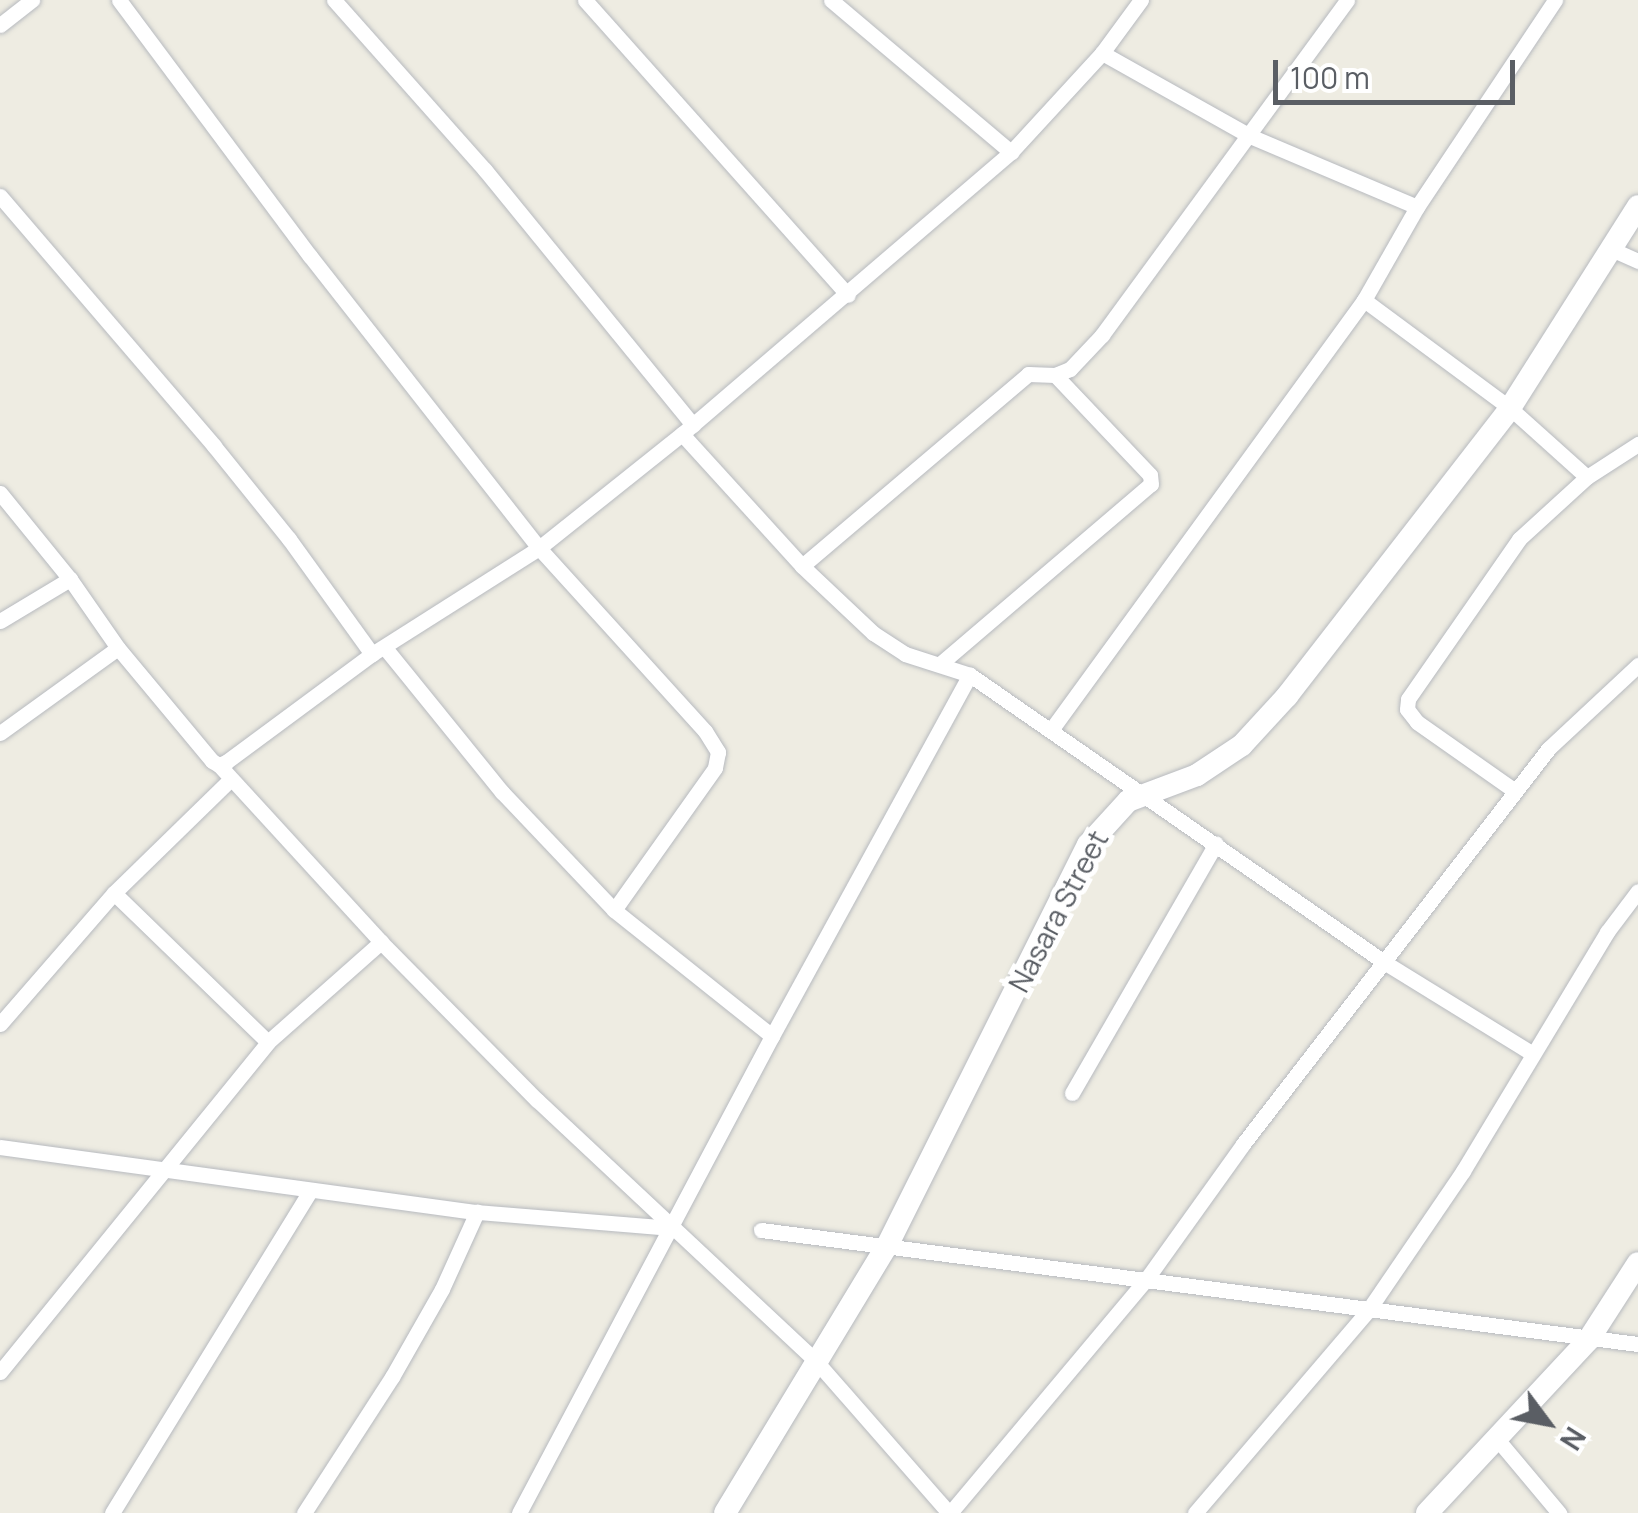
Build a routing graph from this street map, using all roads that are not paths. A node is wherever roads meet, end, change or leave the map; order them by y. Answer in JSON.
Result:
{"nodes":[{"id":1,"x":32,"y":0,"type":"edge"},
{"id":2,"x":119,"y":0,"type":"edge"},
{"id":3,"x":334,"y":0,"type":"edge"},
{"id":4,"x":585,"y":0,"type":"edge"},
{"id":5,"x":831,"y":0,"type":"edge"},
{"id":6,"x":1141,"y":0,"type":"edge"},
{"id":7,"x":1347,"y":0,"type":"edge"},
{"id":8,"x":1554,"y":0,"type":"edge"},
{"id":9,"x":0,"y":25,"type":"edge"},
{"id":10,"x":1102,"y":53,"type":"junction"},
{"id":11,"x":1250,"y":136,"type":"junction"},
{"id":12,"x":1012,"y":152,"type":"junction"},
{"id":13,"x":0,"y":196,"type":"edge"},
{"id":14,"x":1638,"y":206,"type":"edge"},
{"id":15,"x":1417,"y":207,"type":"junction"},
{"id":16,"x":1611,"y":248,"type":"junction"},
{"id":17,"x":1638,"y":262,"type":"edge"},
{"id":18,"x":848,"y":295,"type":"junction"},
{"id":19,"x":1364,"y":300,"type":"junction"},
{"id":20,"x":1055,"y":375,"type":"junction"},
{"id":21,"x":1510,"y":408,"type":"junction"},
{"id":22,"x":688,"y":430,"type":"junction"},
{"id":23,"x":1638,"y":444,"type":"edge"},
{"id":24,"x":1588,"y":477,"type":"junction"},
{"id":25,"x":2,"y":498,"type":"edge"},
{"id":26,"x":539,"y":548,"type":"junction"},
{"id":27,"x":802,"y":566,"type":"junction"},
{"id":28,"x":70,"y":579,"type":"junction"},
{"id":29,"x":0,"y":621,"type":"edge"},
{"id":30,"x":118,"y":648,"type":"junction"},
{"id":31,"x":379,"y":651,"type":"junction"},
{"id":32,"x":940,"y":664,"type":"junction"},
{"id":33,"x":1638,"y":665,"type":"edge"},
{"id":34,"x":970,"y":675,"type":"junction"},
{"id":35,"x":1050,"y":730,"type":"junction"},
{"id":36,"x":0,"y":733,"type":"edge"},
{"id":37,"x":219,"y":765,"type":"junction"},
{"id":38,"x":231,"y":779,"type":"junction"},
{"id":39,"x":1515,"y":791,"type":"junction"},
{"id":40,"x":1143,"y":794,"type":"junction"},
{"id":41,"x":1216,"y":844,"type":"junction"},
{"id":42,"x":1638,"y":891,"type":"edge"},
{"id":43,"x":114,"y":893,"type":"junction"},
{"id":44,"x":614,"y":910,"type":"junction"},
{"id":45,"x":381,"y":942,"type":"junction"},
{"id":46,"x":1384,"y":962,"type":"junction"},
{"id":47,"x":0,"y":1024,"type":"edge"},
{"id":48,"x":772,"y":1036,"type":"junction"},
{"id":49,"x":268,"y":1042,"type":"junction"},
{"id":50,"x":1533,"y":1054,"type":"junction"},
{"id":51,"x":1072,"y":1093,"type":"dead end"},
{"id":52,"x":0,"y":1147,"type":"edge"},
{"id":53,"x":162,"y":1171,"type":"junction"},
{"id":54,"x":310,"y":1192,"type":"junction"},
{"id":55,"x":477,"y":1212,"type":"junction"},
{"id":56,"x":674,"y":1228,"type":"junction"},
{"id":57,"x":761,"y":1230,"type":"dead end"},
{"id":58,"x":887,"y":1246,"type":"junction"},
{"id":59,"x":1638,"y":1263,"type":"edge"},
{"id":60,"x":1145,"y":1281,"type":"junction"},
{"id":61,"x":1369,"y":1309,"type":"junction"},
{"id":62,"x":1589,"y":1339,"type":"junction"},
{"id":63,"x":1638,"y":1344,"type":"edge"},
{"id":64,"x":814,"y":1360,"type":"junction"},
{"id":65,"x":0,"y":1372,"type":"edge"},
{"id":66,"x":1498,"y":1439,"type":"junction"},
{"id":67,"x":112,"y":1513,"type":"edge"},
{"id":68,"x":304,"y":1513,"type":"edge"},
{"id":69,"x":519,"y":1513,"type":"edge"},
{"id":70,"x":725,"y":1513,"type":"edge"},
{"id":71,"x":949,"y":1513,"type":"edge"},
{"id":72,"x":1196,"y":1513,"type":"edge"},
{"id":73,"x":1427,"y":1513,"type":"edge"},
{"id":74,"x":1559,"y":1513,"type":"edge"}],
"edges":[{"from":1,"to":9,"type":"street"},
{"from":2,"to":26,"type":"street"},
{"from":3,"to":22,"type":"street"},
{"from":4,"to":18,"type":"street"},
{"from":5,"to":12,"type":"street"},
{"from":6,"to":10,"type":"street"},
{"from":7,"to":11,"type":"street"},
{"from":8,"to":15,"type":"street"},
{"from":10,"to":11,"type":"street"},
{"from":10,"to":12,"type":"street"},
{"from":11,"to":15,"type":"street"},
{"from":11,"to":20,"type":"street"},
{"from":12,"to":18,"type":"street"},
{"from":13,"to":31,"type":"street"},
{"from":14,"to":16,"type":"street","name":"Nasara Street"},
{"from":15,"to":19,"type":"street"},
{"from":16,"to":17,"type":"street"},
{"from":16,"to":21,"type":"street","name":"Nasara Street"},
{"from":18,"to":22,"type":"street"},
{"from":19,"to":21,"type":"street"},
{"from":19,"to":35,"type":"street"},
{"from":20,"to":27,"type":"street"},
{"from":20,"to":32,"type":"street"},
{"from":21,"to":24,"type":"street"},
{"from":21,"to":40,"type":"street","name":"Nasara Street"},
{"from":22,"to":26,"type":"street"},
{"from":22,"to":27,"type":"street"},
{"from":23,"to":24,"type":"street"},
{"from":24,"to":39,"type":"street"},
{"from":25,"to":28,"type":"street"},
{"from":26,"to":31,"type":"street"},
{"from":26,"to":44,"type":"street"},
{"from":27,"to":32,"type":"street"},
{"from":28,"to":29,"type":"street"},
{"from":28,"to":30,"type":"street"},
{"from":30,"to":36,"type":"street"},
{"from":30,"to":37,"type":"street"},
{"from":31,"to":37,"type":"street"},
{"from":31,"to":44,"type":"street"},
{"from":32,"to":34,"type":"street"},
{"from":33,"to":39,"type":"street"},
{"from":34,"to":35,"type":"street"},
{"from":34,"to":48,"type":"street"},
{"from":35,"to":40,"type":"street"},
{"from":37,"to":38,"type":"street"},
{"from":38,"to":43,"type":"street"},
{"from":38,"to":45,"type":"street"},
{"from":39,"to":46,"type":"street"},
{"from":40,"to":41,"type":"street"},
{"from":40,"to":58,"type":"street","name":"Nasara Street"},
{"from":41,"to":46,"type":"street"},
{"from":41,"to":51,"type":"street"},
{"from":42,"to":50,"type":"street"},
{"from":43,"to":47,"type":"street"},
{"from":43,"to":49,"type":"street"},
{"from":44,"to":48,"type":"street"},
{"from":45,"to":49,"type":"street"},
{"from":45,"to":56,"type":"street"},
{"from":46,"to":50,"type":"street"},
{"from":46,"to":60,"type":"street"},
{"from":48,"to":56,"type":"street"},
{"from":49,"to":53,"type":"street"},
{"from":50,"to":61,"type":"street"},
{"from":52,"to":53,"type":"street"},
{"from":53,"to":54,"type":"street"},
{"from":53,"to":65,"type":"street"},
{"from":54,"to":55,"type":"street"},
{"from":54,"to":67,"type":"street"},
{"from":55,"to":56,"type":"street"},
{"from":55,"to":68,"type":"street"},
{"from":56,"to":64,"type":"street"},
{"from":56,"to":69,"type":"street"},
{"from":57,"to":58,"type":"street"},
{"from":58,"to":60,"type":"street"},
{"from":58,"to":64,"type":"street","name":"Nasara Street"},
{"from":59,"to":62,"type":"street"},
{"from":60,"to":61,"type":"street"},
{"from":60,"to":71,"type":"street"},
{"from":61,"to":62,"type":"street"},
{"from":61,"to":72,"type":"street"},
{"from":62,"to":63,"type":"street"},
{"from":62,"to":66,"type":"street"},
{"from":64,"to":70,"type":"street","name":"Nasara Street"},
{"from":64,"to":71,"type":"street"},
{"from":66,"to":73,"type":"street"},
{"from":66,"to":74,"type":"street"}]}
